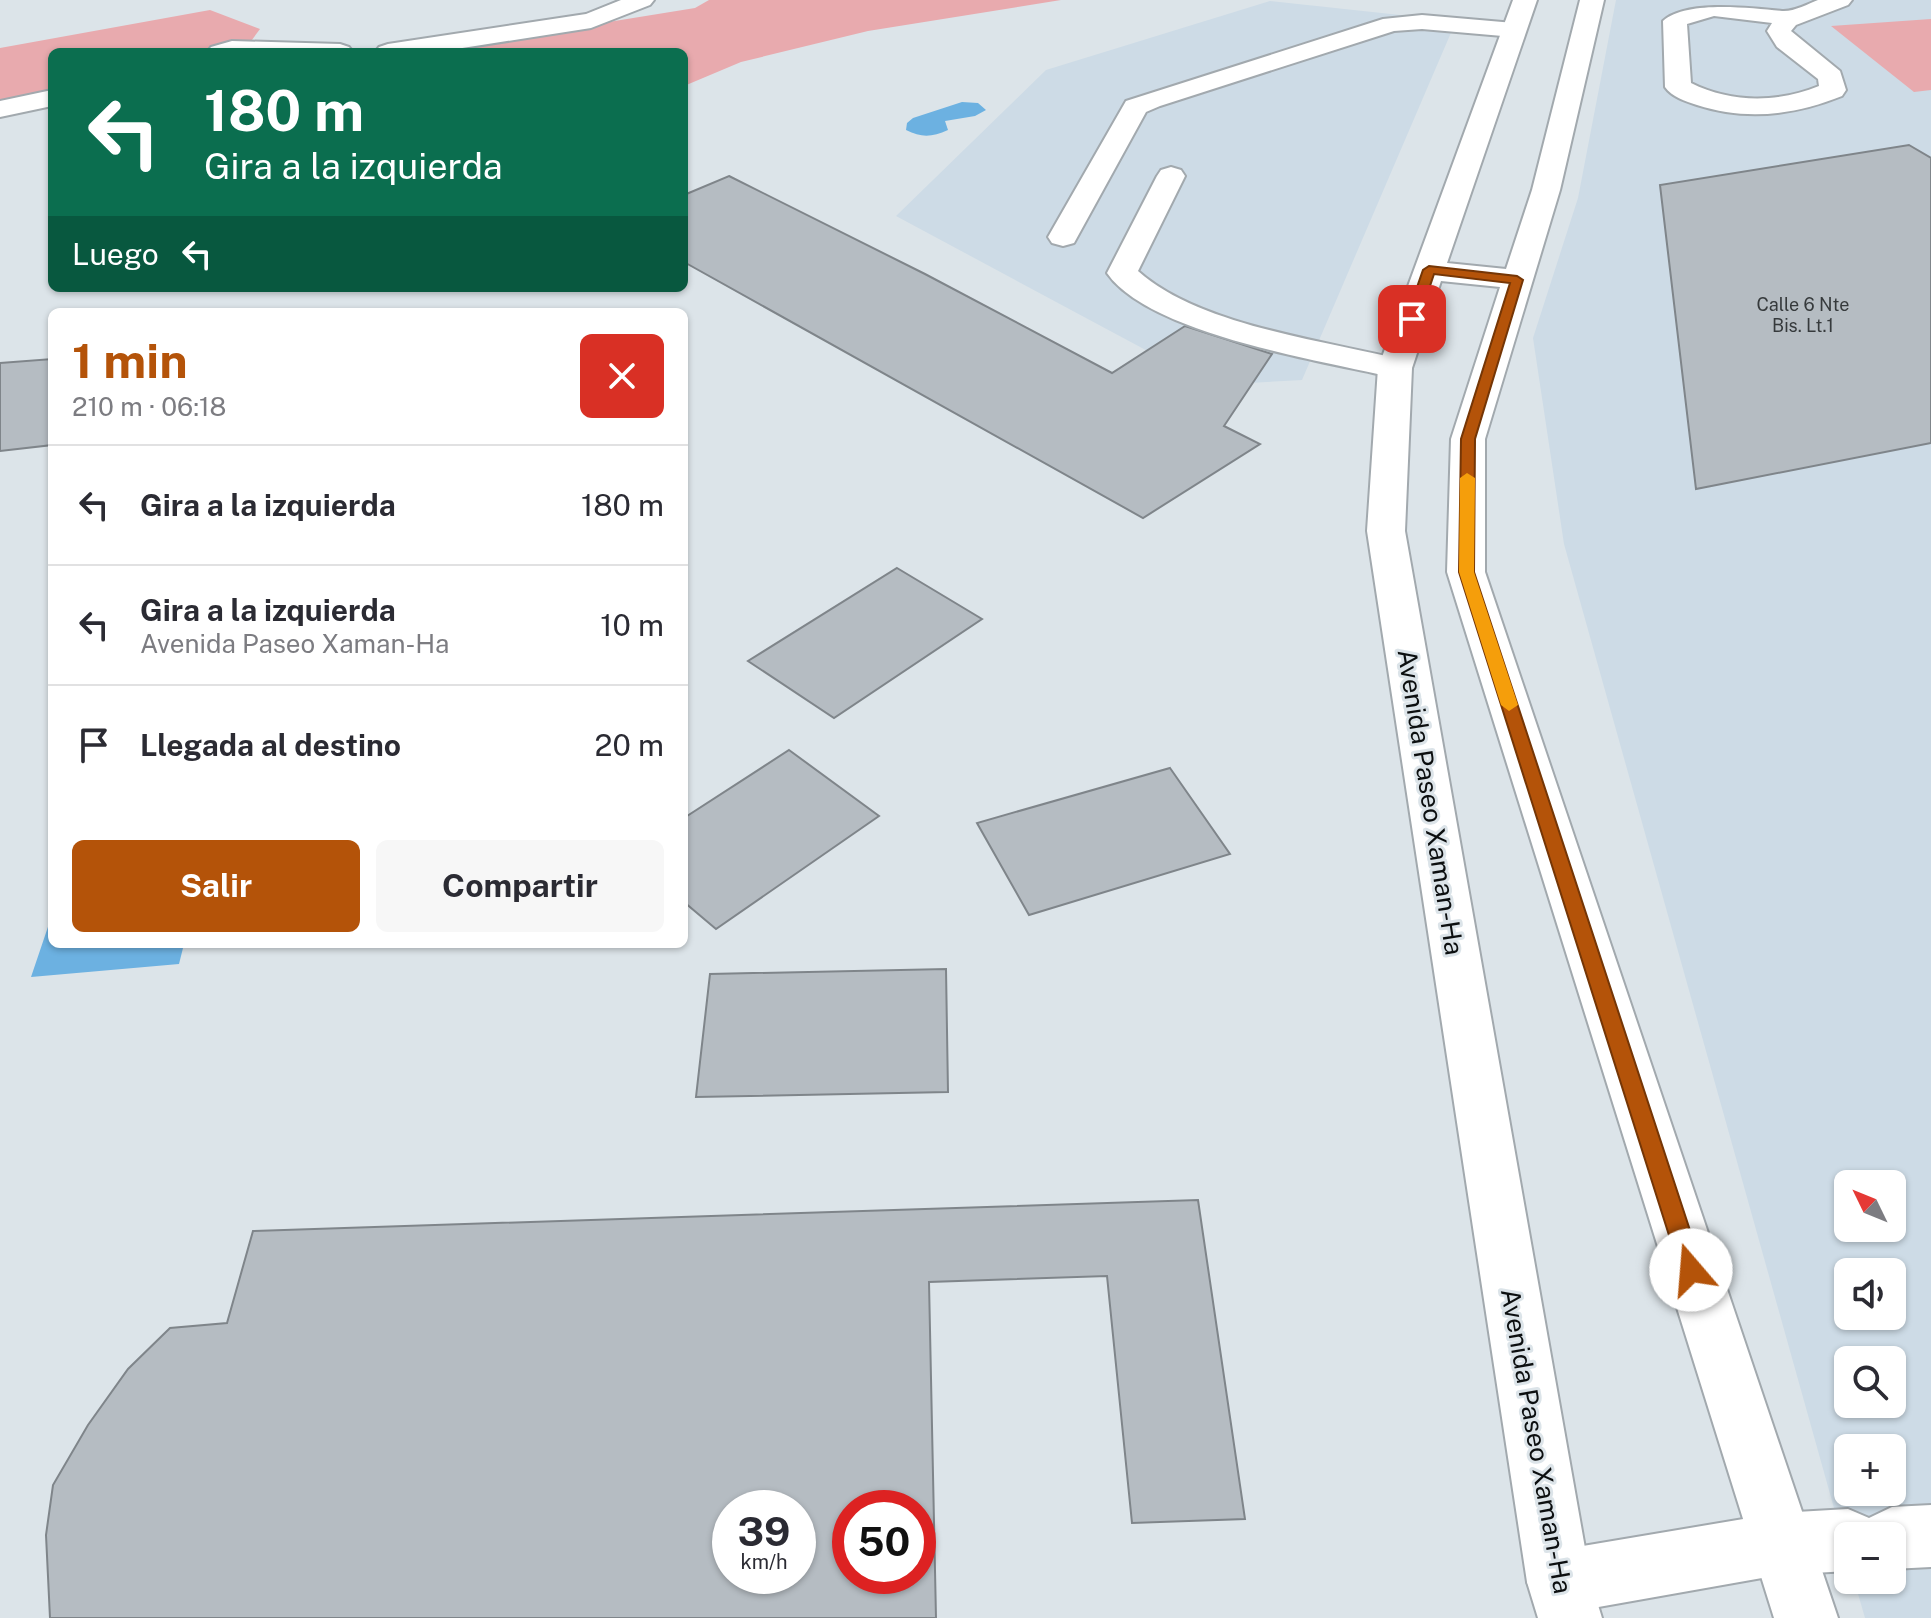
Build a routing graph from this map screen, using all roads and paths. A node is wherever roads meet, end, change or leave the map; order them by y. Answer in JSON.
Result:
{"nodes":[{"id":1,"x":642,"y":0,"type":"edge"},
{"id":2,"x":1592,"y":0,"type":"edge"},
{"id":3,"x":1840,"y":0,"type":"edge"},
{"id":4,"x":1520,"y":15,"type":"edge"},
{"id":5,"x":1787,"y":20,"type":"junction"},
{"id":6,"x":414,"y":48,"type":"edge"},
{"id":7,"x":48,"y":99,"type":"edge"},
{"id":8,"x":0,"y":109,"type":"edge"},
{"id":9,"x":1171,"y":176,"type":"dead end"},
{"id":10,"x":1063,"y":237,"type":"dead end"},
{"id":11,"x":1429,"y":270,"type":"junction"},
{"id":12,"x":1517,"y":280,"type":"junction"},
{"id":13,"x":1395,"y":368,"type":"junction"},
{"id":14,"x":1931,"y":1536,"type":"edge"},
{"id":15,"x":1906,"y":1537,"type":"edge"},
{"id":16,"x":1834,"y":1541,"type":"edge"},
{"id":17,"x":1779,"y":1544,"type":"junction"},
{"id":18,"x":1564,"y":1600,"type":"edge"},
{"id":19,"x":1806,"y":1618,"type":"edge"}],
"edges":[{"from":1,"to":6,"type":"main road"},
{"from":2,"to":12,"type":"main road"},
{"from":3,"to":5,"type":"main road"},
{"from":4,"to":10,"type":"main road"},
{"from":4,"to":11,"type":"main road","name":"Avenida Paseo Xaman-Ha"},
{"from":5,"to":5,"type":"main road"},
{"from":7,"to":8,"type":"main road"},
{"from":9,"to":13,"type":"main road"},
{"from":11,"to":12,"type":"main road"},
{"from":11,"to":13,"type":"main road","name":"Avenida Paseo Xaman-Ha"},
{"from":12,"to":17,"type":"main road"},
{"from":13,"to":18,"type":"main road","name":"Avenida Paseo Xaman-Ha"},
{"from":14,"to":15,"type":"main road"},
{"from":16,"to":17,"type":"main road"},
{"from":17,"to":18,"type":"main road"},
{"from":17,"to":19,"type":"main road"}]}
